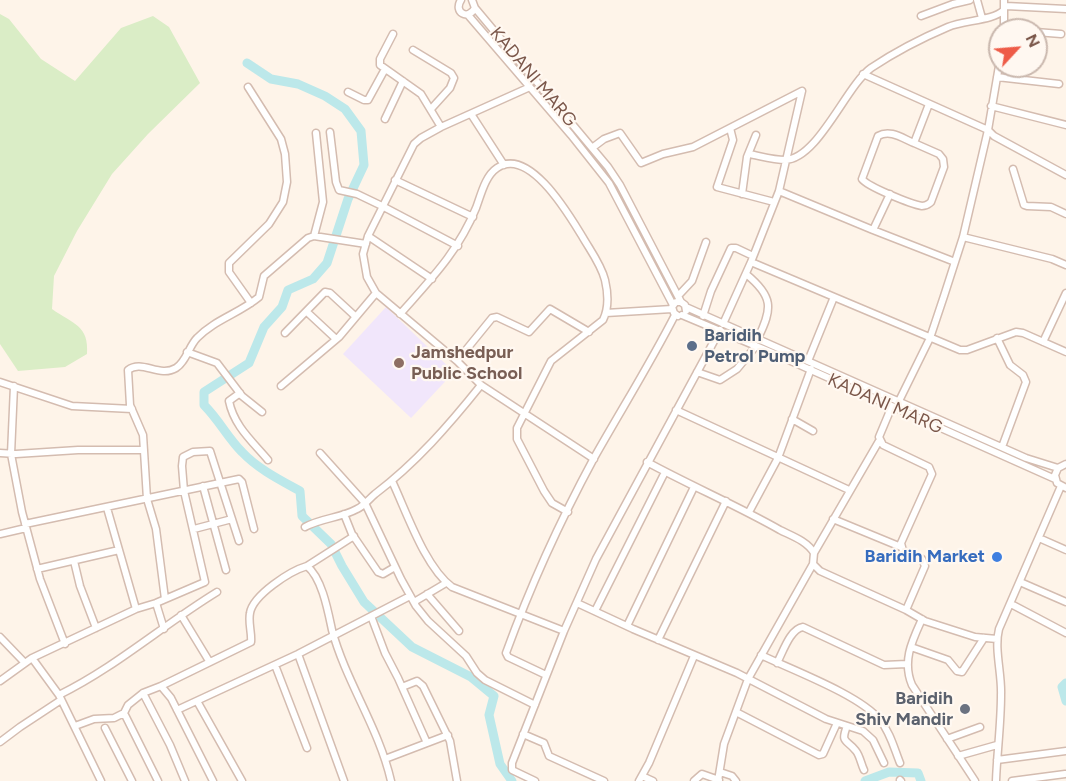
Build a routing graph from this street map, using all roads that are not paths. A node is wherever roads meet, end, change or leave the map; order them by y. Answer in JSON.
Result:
{"nodes":[{"id":1,"x":472,"y":0,"type":"edge"},
{"id":2,"x":970,"y":0,"type":"edge"},
{"id":3,"x":977,"y":0,"type":"edge"},
{"id":4,"x":459,"y":1,"type":"edge"},
{"id":5,"x":1005,"y":5,"type":"edge"},
{"id":6,"x":475,"y":8,"type":"junction"},
{"id":7,"x":1066,"y":9,"type":"edge"},
{"id":8,"x":468,"y":15,"type":"junction"},
{"id":9,"x":921,"y":16,"type":"dead end"},
{"id":10,"x":982,"y":18,"type":"junction"},
{"id":11,"x":1048,"y":33,"type":"edge"},
{"id":12,"x":393,"y":34,"type":"dead end"},
{"id":13,"x":1061,"y":34,"type":"dead end"},
{"id":14,"x":413,"y":50,"type":"dead end"},
{"id":15,"x":385,"y":69,"type":"junction"},
{"id":16,"x":863,"y":74,"type":"junction"},
{"id":17,"x":997,"y":78,"type":"edge"},
{"id":18,"x":1006,"y":78,"type":"edge"},
{"id":19,"x":404,"y":81,"type":"junction"},
{"id":20,"x":1059,"y":84,"type":"dead end"},
{"id":21,"x":248,"y":87,"type":"dead end"},
{"id":22,"x":530,"y":87,"type":"junction"},
{"id":23,"x":348,"y":92,"type":"dead end"},
{"id":24,"x":930,"y":104,"type":"junction"},
{"id":25,"x":991,"y":106,"type":"junction"},
{"id":26,"x":431,"y":109,"type":"junction"},
{"id":27,"x":471,"y":114,"type":"junction"},
{"id":28,"x":385,"y":119,"type":"dead end"},
{"id":29,"x":1066,"y":125,"type":"edge"},
{"id":30,"x":441,"y":127,"type":"junction"},
{"id":31,"x":730,"y":128,"type":"junction"},
{"id":32,"x":988,"y":130,"type":"junction"},
{"id":33,"x":330,"y":132,"type":"dead end"},
{"id":34,"x":316,"y":133,"type":"dead end"},
{"id":35,"x":756,"y":135,"type":"dead end"},
{"id":36,"x":914,"y":143,"type":"junction"},
{"id":37,"x":592,"y":148,"type":"junction"},
{"id":38,"x":749,"y":154,"type":"junction"},
{"id":39,"x":786,"y":160,"type":"junction"},
{"id":40,"x":504,"y":165,"type":"junction"},
{"id":41,"x":1013,"y":169,"type":"dead end"},
{"id":42,"x":1066,"y":175,"type":"edge"},
{"id":43,"x":395,"y":180,"type":"junction"},
{"id":44,"x":779,"y":191,"type":"junction"},
{"id":45,"x":742,"y":194,"type":"junction"},
{"id":46,"x":890,"y":194,"type":"junction"},
{"id":47,"x":774,"y":202,"type":"junction"},
{"id":48,"x":382,"y":206,"type":"junction"},
{"id":49,"x":1066,"y":214,"type":"edge"},
{"id":50,"x":473,"y":217,"type":"junction"},
{"id":51,"x":873,"y":230,"type":"junction"},
{"id":52,"x":314,"y":236,"type":"junction"},
{"id":53,"x":368,"y":236,"type":"junction"},
{"id":54,"x":963,"y":237,"type":"junction"},
{"id":55,"x":706,"y":242,"type":"dead end"},
{"id":56,"x":366,"y":244,"type":"junction"},
{"id":57,"x":458,"y":246,"type":"junction"},
{"id":58,"x":752,"y":259,"type":"junction"},
{"id":59,"x":955,"y":262,"type":"junction"},
{"id":60,"x":1066,"y":265,"type":"edge"},
{"id":61,"x":746,"y":274,"type":"junction"},
{"id":62,"x":432,"y":279,"type":"junction"},
{"id":63,"x":376,"y":293,"type":"junction"},
{"id":64,"x":1066,"y":293,"type":"edge"},
{"id":65,"x":834,"y":297,"type":"junction"},
{"id":66,"x":682,"y":302,"type":"junction"},
{"id":67,"x":250,"y":303,"type":"junction"},
{"id":68,"x":675,"y":311,"type":"junction"},
{"id":69,"x":307,"y":312,"type":"junction"},
{"id":70,"x":606,"y":313,"type":"junction"},
{"id":71,"x":400,"y":314,"type":"junction"},
{"id":72,"x":704,"y":316,"type":"junction"},
{"id":73,"x":356,"y":317,"type":"junction"},
{"id":74,"x":721,"y":327,"type":"junction"},
{"id":75,"x":590,"y":332,"type":"junction"},
{"id":76,"x":285,"y":333,"type":"dead end"},
{"id":77,"x":930,"y":338,"type":"junction"},
{"id":78,"x":997,"y":338,"type":"junction"},
{"id":79,"x":336,"y":339,"type":"junction"},
{"id":80,"x":757,"y":342,"type":"junction"},
{"id":81,"x":1043,"y":342,"type":"junction"},
{"id":82,"x":187,"y":352,"type":"junction"},
{"id":83,"x":1066,"y":352,"type":"edge"},
{"id":84,"x":457,"y":361,"type":"junction"},
{"id":85,"x":810,"y":362,"type":"junction"},
{"id":86,"x":810,"y":370,"type":"junction"},
{"id":87,"x":697,"y":372,"type":"junction"},
{"id":88,"x":0,"y":382,"type":"edge"},
{"id":89,"x":482,"y":385,"type":"junction"},
{"id":90,"x":14,"y":386,"type":"junction"},
{"id":91,"x":281,"y":386,"type":"dead end"},
{"id":92,"x":240,"y":393,"type":"junction"},
{"id":93,"x":897,"y":400,"type":"junction"},
{"id":94,"x":892,"y":407,"type":"junction"},
{"id":95,"x":132,"y":409,"type":"junction"},
{"id":96,"x":676,"y":410,"type":"junction"},
{"id":97,"x":262,"y":412,"type":"dead end"},
{"id":98,"x":523,"y":413,"type":"junction"},
{"id":99,"x":792,"y":419,"type":"junction"},
{"id":100,"x":813,"y":431,"type":"dead end"},
{"id":101,"x":879,"y":441,"type":"junction"},
{"id":102,"x":1002,"y":447,"type":"junction"},
{"id":103,"x":144,"y":450,"type":"junction"},
{"id":104,"x":0,"y":453,"type":"edge"},
{"id":105,"x":320,"y":453,"type":"dead end"},
{"id":106,"x":11,"y":454,"type":"junction"},
{"id":107,"x":778,"y":458,"type":"junction"},
{"id":108,"x":594,"y":459,"type":"junction"},
{"id":109,"x":268,"y":460,"type":"dead end"},
{"id":110,"x":647,"y":462,"type":"junction"},
{"id":111,"x":1066,"y":464,"type":"edge"},
{"id":112,"x":1058,"y":468,"type":"junction"},
{"id":113,"x":665,"y":472,"type":"junction"},
{"id":114,"x":1055,"y":479,"type":"junction"},
{"id":115,"x":392,"y":482,"type":"junction"},
{"id":116,"x":220,"y":483,"type":"junction"},
{"id":117,"x":203,"y":486,"type":"junction"},
{"id":118,"x":694,"y":487,"type":"junction"},
{"id":119,"x":1064,"y":487,"type":"edge"},
{"id":120,"x":184,"y":490,"type":"junction"},
{"id":121,"x":849,"y":490,"type":"junction"},
{"id":122,"x":147,"y":499,"type":"junction"},
{"id":123,"x":726,"y":501,"type":"junction"},
{"id":124,"x":365,"y":503,"type":"junction"},
{"id":125,"x":107,"y":508,"type":"junction"},
{"id":126,"x":568,"y":512,"type":"junction"},
{"id":127,"x":749,"y":512,"type":"junction"},
{"id":128,"x":344,"y":514,"type":"junction"},
{"id":129,"x":232,"y":519,"type":"junction"},
{"id":130,"x":833,"y":519,"type":"junction"},
{"id":131,"x":212,"y":524,"type":"junction"},
{"id":132,"x":26,"y":526,"type":"junction"},
{"id":133,"x":305,"y":527,"type":"dead end"},
{"id":134,"x":194,"y":529,"type":"junction"},
{"id":135,"x":254,"y":529,"type":"dead end"},
{"id":136,"x":0,"y":534,"type":"edge"},
{"id":137,"x":354,"y":536,"type":"junction"},
{"id":138,"x":1039,"y":538,"type":"junction"},
{"id":139,"x":239,"y":541,"type":"dead end"},
{"id":140,"x":901,"y":547,"type":"junction"},
{"id":141,"x":119,"y":550,"type":"junction"},
{"id":142,"x":1066,"y":550,"type":"edge"},
{"id":143,"x":814,"y":553,"type":"junction"},
{"id":144,"x":74,"y":561,"type":"junction"},
{"id":145,"x":813,"y":564,"type":"junction"},
{"id":146,"x":307,"y":566,"type":"junction"},
{"id":147,"x":395,"y":567,"type":"junction"},
{"id":148,"x":38,"y":569,"type":"junction"},
{"id":149,"x":226,"y":570,"type":"dead end"},
{"id":150,"x":1020,"y":582,"type":"junction"},
{"id":151,"x":446,"y":583,"type":"junction"},
{"id":152,"x":217,"y":592,"type":"dead end"},
{"id":153,"x":427,"y":594,"type":"junction"},
{"id":154,"x":165,"y":599,"type":"junction"},
{"id":155,"x":412,"y":599,"type":"junction"},
{"id":156,"x":1066,"y":602,"type":"edge"},
{"id":157,"x":156,"y":603,"type":"junction"},
{"id":158,"x":577,"y":603,"type":"junction"},
{"id":159,"x":1011,"y":604,"type":"junction"},
{"id":160,"x":136,"y":609,"type":"junction"},
{"id":161,"x":906,"y":610,"type":"junction"},
{"id":162,"x":595,"y":611,"type":"junction"},
{"id":163,"x":520,"y":614,"type":"junction"},
{"id":164,"x":182,"y":615,"type":"junction"},
{"id":165,"x":372,"y":616,"type":"junction"},
{"id":166,"x":922,"y":620,"type":"junction"},
{"id":167,"x":627,"y":626,"type":"junction"},
{"id":168,"x":96,"y":628,"type":"junction"},
{"id":169,"x":164,"y":629,"type":"junction"},
{"id":170,"x":459,"y":631,"type":"dead end"},
{"id":171,"x":564,"y":631,"type":"junction"},
{"id":172,"x":1066,"y":633,"type":"edge"},
{"id":173,"x":334,"y":635,"type":"junction"},
{"id":174,"x":0,"y":637,"type":"edge"},
{"id":175,"x":984,"y":638,"type":"junction"},
{"id":176,"x":997,"y":639,"type":"junction"},
{"id":177,"x":658,"y":640,"type":"junction"},
{"id":178,"x":65,"y":644,"type":"junction"},
{"id":179,"x":911,"y":647,"type":"junction"},
{"id":180,"x":298,"y":654,"type":"junction"},
{"id":181,"x":761,"y":655,"type":"junction"},
{"id":182,"x":694,"y":656,"type":"junction"},
{"id":183,"x":33,"y":658,"type":"junction"},
{"id":184,"x":209,"y":661,"type":"junction"},
{"id":185,"x":25,"y":663,"type":"junction"},
{"id":186,"x":777,"y":663,"type":"junction"},
{"id":187,"x":907,"y":664,"type":"junction"},
{"id":188,"x":275,"y":665,"type":"junction"},
{"id":189,"x":546,"y":675,"type":"junction"},
{"id":190,"x":748,"y":679,"type":"junction"},
{"id":191,"x":0,"y":681,"type":"edge"},
{"id":192,"x":161,"y":686,"type":"junction"},
{"id":193,"x":402,"y":687,"type":"junction"},
{"id":194,"x":143,"y":693,"type":"junction"},
{"id":195,"x":60,"y":698,"type":"junction"},
{"id":196,"x":197,"y":700,"type":"junction"},
{"id":197,"x":535,"y":705,"type":"junction"},
{"id":198,"x":177,"y":710,"type":"junction"},
{"id":199,"x":736,"y":712,"type":"junction"},
{"id":200,"x":124,"y":713,"type":"junction"},
{"id":201,"x":837,"y":723,"type":"junction"},
{"id":202,"x":75,"y":726,"type":"junction"},
{"id":203,"x":847,"y":726,"type":"junction"},
{"id":204,"x":105,"y":728,"type":"dead end"},
{"id":205,"x":980,"y":728,"type":"dead end"},
{"id":206,"x":523,"y":734,"type":"junction"},
{"id":207,"x":448,"y":735,"type":"junction"},
{"id":208,"x":947,"y":739,"type":"junction"},
{"id":209,"x":0,"y":742,"type":"edge"},
{"id":210,"x":427,"y":743,"type":"junction"},
{"id":211,"x":997,"y":745,"type":"junction"},
{"id":212,"x":308,"y":748,"type":"dead end"},
{"id":213,"x":1066,"y":751,"type":"edge"},
{"id":214,"x":958,"y":756,"type":"junction"},
{"id":215,"x":385,"y":759,"type":"junction"},
{"id":216,"x":997,"y":760,"type":"junction"},
{"id":217,"x":884,"y":763,"type":"dead end"},
{"id":218,"x":900,"y":763,"type":"dead end"},
{"id":219,"x":864,"y":770,"type":"dead end"},
{"id":220,"x":720,"y":772,"type":"junction"},
{"id":221,"x":1065,"y":774,"type":"edge"},
{"id":222,"x":640,"y":778,"type":"edge"},
{"id":223,"x":101,"y":781,"type":"edge"},
{"id":224,"x":132,"y":781,"type":"edge"},
{"id":225,"x":158,"y":781,"type":"edge"},
{"id":226,"x":185,"y":781,"type":"edge"},
{"id":227,"x":213,"y":781,"type":"edge"},
{"id":228,"x":242,"y":781,"type":"edge"},
{"id":229,"x":344,"y":781,"type":"edge"},
{"id":230,"x":391,"y":781,"type":"edge"},
{"id":231,"x":457,"y":781,"type":"edge"},
{"id":232,"x":535,"y":781,"type":"edge"},
{"id":233,"x":604,"y":781,"type":"edge"},
{"id":234,"x":653,"y":781,"type":"edge"},
{"id":235,"x":694,"y":781,"type":"edge"},
{"id":236,"x":718,"y":781,"type":"edge"},
{"id":237,"x":736,"y":781,"type":"edge"},
{"id":238,"x":975,"y":781,"type":"edge"},
{"id":239,"x":996,"y":781,"type":"edge"},
{"id":240,"x":1012,"y":781,"type":"edge"}],
"edges":[{"from":1,"to":6,"type":"street","name":"KADANI MARG"},
{"from":2,"to":9,"type":"street"},
{"from":3,"to":10,"type":"street"},
{"from":4,"to":8,"type":"street","name":"KADANI MARG"},
{"from":5,"to":7,"type":"street"},
{"from":5,"to":10,"type":"street"},
{"from":6,"to":8,"type":"street"},
{"from":6,"to":37,"type":"street","name":"KADANI MARG"},
{"from":8,"to":22,"type":"street","name":"KADANI MARG"},
{"from":10,"to":16,"type":"street"},
{"from":11,"to":13,"type":"street"},
{"from":12,"to":15,"type":"street"},
{"from":14,"to":26,"type":"street"},
{"from":15,"to":19,"type":"street"},
{"from":15,"to":23,"type":"street"},
{"from":16,"to":24,"type":"street"},
{"from":16,"to":39,"type":"street"},
{"from":17,"to":25,"type":"street"},
{"from":18,"to":20,"type":"street"},
{"from":19,"to":26,"type":"street"},
{"from":19,"to":28,"type":"street"},
{"from":21,"to":67,"type":"street"},
{"from":22,"to":27,"type":"street"},
{"from":22,"to":68,"type":"street","name":"KADANI MARG"},
{"from":24,"to":32,"type":"street"},
{"from":24,"to":36,"type":"street"},
{"from":25,"to":29,"type":"street"},
{"from":25,"to":32,"type":"street"},
{"from":26,"to":30,"type":"street"},
{"from":27,"to":30,"type":"street"},
{"from":27,"to":40,"type":"street"},
{"from":30,"to":43,"type":"street"},
{"from":31,"to":37,"type":"street"},
{"from":31,"to":39,"type":"street"},
{"from":31,"to":45,"type":"street"},
{"from":32,"to":42,"type":"street"},
{"from":32,"to":54,"type":"street"},
{"from":33,"to":48,"type":"street"},
{"from":34,"to":52,"type":"street"},
{"from":35,"to":38,"type":"street"},
{"from":36,"to":46,"type":"street"},
{"from":36,"to":46,"type":"street"},
{"from":37,"to":66,"type":"street","name":"KADANI MARG"},
{"from":38,"to":39,"type":"street"},
{"from":38,"to":45,"type":"street"},
{"from":39,"to":44,"type":"street"},
{"from":40,"to":50,"type":"street"},
{"from":40,"to":70,"type":"street"},
{"from":41,"to":49,"type":"street"},
{"from":43,"to":48,"type":"street"},
{"from":43,"to":50,"type":"street"},
{"from":44,"to":47,"type":"street"},
{"from":44,"to":51,"type":"street"},
{"from":45,"to":47,"type":"street"},
{"from":46,"to":51,"type":"street"},
{"from":47,"to":58,"type":"street"},
{"from":48,"to":53,"type":"street"},
{"from":48,"to":57,"type":"street"},
{"from":50,"to":57,"type":"street"},
{"from":51,"to":59,"type":"street"},
{"from":52,"to":56,"type":"street"},
{"from":52,"to":67,"type":"street"},
{"from":53,"to":56,"type":"street"},
{"from":53,"to":62,"type":"street"},
{"from":54,"to":59,"type":"street"},
{"from":54,"to":60,"type":"street"},
{"from":55,"to":66,"type":"street"},
{"from":56,"to":63,"type":"street"},
{"from":57,"to":62,"type":"street"},
{"from":58,"to":61,"type":"street"},
{"from":58,"to":65,"type":"street"},
{"from":58,"to":72,"type":"street"},
{"from":59,"to":77,"type":"street"},
{"from":61,"to":74,"type":"street"},
{"from":61,"to":80,"type":"street"},
{"from":62,"to":71,"type":"street"},
{"from":63,"to":71,"type":"street"},
{"from":63,"to":73,"type":"street"},
{"from":64,"to":81,"type":"street"},
{"from":65,"to":77,"type":"street"},
{"from":65,"to":85,"type":"street"},
{"from":66,"to":68,"type":"street"},
{"from":66,"to":68,"type":"street"},
{"from":66,"to":72,"type":"street","name":"KADANI MARG"},
{"from":67,"to":82,"type":"street"},
{"from":68,"to":70,"type":"street"},
{"from":68,"to":74,"type":"street","name":"KADANI MARG"},
{"from":68,"to":108,"type":"street"},
{"from":69,"to":73,"type":"street"},
{"from":69,"to":76,"type":"street"},
{"from":69,"to":79,"type":"street"},
{"from":70,"to":75,"type":"street"},
{"from":71,"to":84,"type":"street"},
{"from":72,"to":74,"type":"street","name":"KADANI MARG"},
{"from":73,"to":79,"type":"street"},
{"from":74,"to":80,"type":"street","name":"KADANI MARG"},
{"from":74,"to":87,"type":"street"},
{"from":75,"to":84,"type":"street"},
{"from":75,"to":98,"type":"street"},
{"from":77,"to":78,"type":"street"},
{"from":77,"to":93,"type":"street"},
{"from":78,"to":81,"type":"street"},
{"from":78,"to":102,"type":"street"},
{"from":79,"to":91,"type":"street"},
{"from":80,"to":85,"type":"street","name":"KADANI MARG"},
{"from":80,"to":86,"type":"street","name":"KADANI MARG"},
{"from":80,"to":87,"type":"street"},
{"from":81,"to":83,"type":"street"},
{"from":82,"to":92,"type":"street"},
{"from":82,"to":95,"type":"street"},
{"from":84,"to":89,"type":"street"},
{"from":85,"to":86,"type":"street"},
{"from":85,"to":93,"type":"street","name":"KADANI MARG"},
{"from":86,"to":94,"type":"street","name":"KADANI MARG"},
{"from":86,"to":99,"type":"street"},
{"from":87,"to":96,"type":"street"},
{"from":88,"to":90,"type":"street"},
{"from":89,"to":98,"type":"street"},
{"from":89,"to":115,"type":"street"},
{"from":90,"to":95,"type":"street"},
{"from":90,"to":106,"type":"street"},
{"from":92,"to":97,"type":"street"},
{"from":92,"to":109,"type":"street"},
{"from":93,"to":94,"type":"street"},
{"from":93,"to":102,"type":"street","name":"KADANI MARG"},
{"from":94,"to":101,"type":"street"},
{"from":94,"to":114,"type":"street","name":"KADANI MARG"},
{"from":95,"to":103,"type":"street"},
{"from":96,"to":107,"type":"street"},
{"from":96,"to":110,"type":"street"},
{"from":98,"to":108,"type":"street"},
{"from":98,"to":126,"type":"street"},
{"from":99,"to":100,"type":"street"},
{"from":99,"to":107,"type":"street"},
{"from":101,"to":121,"type":"street"},
{"from":101,"to":140,"type":"street"},
{"from":102,"to":112,"type":"street","name":"KADANI MARG"},
{"from":103,"to":106,"type":"street"},
{"from":103,"to":122,"type":"street"},
{"from":104,"to":106,"type":"street"},
{"from":105,"to":124,"type":"street"},
{"from":106,"to":132,"type":"street"},
{"from":107,"to":121,"type":"street"},
{"from":107,"to":127,"type":"street"},
{"from":108,"to":126,"type":"street"},
{"from":110,"to":113,"type":"street"},
{"from":110,"to":158,"type":"street"},
{"from":111,"to":112,"type":"street"},
{"from":112,"to":114,"type":"street"},
{"from":113,"to":118,"type":"street"},
{"from":113,"to":162,"type":"street"},
{"from":114,"to":119,"type":"street"},
{"from":115,"to":124,"type":"street"},
{"from":115,"to":151,"type":"street"},
{"from":116,"to":117,"type":"street"},
{"from":116,"to":120,"type":"street"},
{"from":116,"to":129,"type":"street"},
{"from":116,"to":135,"type":"street"},
{"from":117,"to":120,"type":"street"},
{"from":117,"to":131,"type":"street"},
{"from":118,"to":123,"type":"street"},
{"from":118,"to":167,"type":"street"},
{"from":119,"to":138,"type":"street"},
{"from":120,"to":122,"type":"street"},
{"from":120,"to":134,"type":"street"},
{"from":121,"to":130,"type":"street"},
{"from":122,"to":125,"type":"street"},
{"from":122,"to":154,"type":"street"},
{"from":123,"to":127,"type":"street"},
{"from":123,"to":177,"type":"street"},
{"from":124,"to":128,"type":"street"},
{"from":124,"to":147,"type":"street"},
{"from":125,"to":132,"type":"street"},
{"from":125,"to":141,"type":"street"},
{"from":126,"to":163,"type":"street"},
{"from":127,"to":143,"type":"street"},
{"from":128,"to":133,"type":"street"},
{"from":128,"to":137,"type":"street"},
{"from":129,"to":131,"type":"street"},
{"from":129,"to":139,"type":"street"},
{"from":130,"to":140,"type":"street"},
{"from":130,"to":143,"type":"street"},
{"from":131,"to":134,"type":"street"},
{"from":131,"to":149,"type":"street"},
{"from":132,"to":136,"type":"street"},
{"from":132,"to":148,"type":"street"},
{"from":134,"to":154,"type":"street"},
{"from":137,"to":146,"type":"street"},
{"from":137,"to":147,"type":"street"},
{"from":138,"to":142,"type":"street"},
{"from":138,"to":150,"type":"street"},
{"from":140,"to":161,"type":"street"},
{"from":141,"to":144,"type":"street"},
{"from":141,"to":160,"type":"street"},
{"from":143,"to":145,"type":"street"},
{"from":144,"to":148,"type":"street"},
{"from":144,"to":168,"type":"street"},
{"from":145,"to":161,"type":"street"},
{"from":145,"to":181,"type":"street"},
{"from":146,"to":173,"type":"street"},
{"from":146,"to":184,"type":"street"},
{"from":147,"to":155,"type":"street"},
{"from":148,"to":178,"type":"street"},
{"from":150,"to":156,"type":"street"},
{"from":150,"to":159,"type":"street"},
{"from":151,"to":153,"type":"street"},
{"from":151,"to":163,"type":"street"},
{"from":152,"to":164,"type":"street"},
{"from":153,"to":155,"type":"street"},
{"from":153,"to":170,"type":"street"},
{"from":154,"to":157,"type":"street"},
{"from":155,"to":165,"type":"street"},
{"from":155,"to":197,"type":"street"},
{"from":157,"to":160,"type":"street"},
{"from":157,"to":169,"type":"street"},
{"from":158,"to":162,"type":"street"},
{"from":158,"to":171,"type":"street"},
{"from":159,"to":172,"type":"street"},
{"from":159,"to":176,"type":"street"},
{"from":160,"to":168,"type":"street"},
{"from":161,"to":166,"type":"street"},
{"from":162,"to":167,"type":"street"},
{"from":163,"to":171,"type":"street"},
{"from":163,"to":189,"type":"street"},
{"from":164,"to":169,"type":"street"},
{"from":164,"to":184,"type":"street"},
{"from":165,"to":173,"type":"street"},
{"from":165,"to":193,"type":"street"},
{"from":166,"to":175,"type":"street"},
{"from":166,"to":179,"type":"street"},
{"from":167,"to":177,"type":"street"},
{"from":168,"to":178,"type":"street"},
{"from":169,"to":195,"type":"street"},
{"from":171,"to":189,"type":"street"},
{"from":173,"to":180,"type":"street"},
{"from":173,"to":215,"type":"street"},
{"from":174,"to":185,"type":"street"},
{"from":175,"to":176,"type":"street"},
{"from":175,"to":179,"type":"street"},
{"from":176,"to":211,"type":"street"},
{"from":177,"to":182,"type":"street"},
{"from":178,"to":183,"type":"street"},
{"from":179,"to":187,"type":"street"},
{"from":180,"to":188,"type":"street"},
{"from":180,"to":229,"type":"street"},
{"from":181,"to":186,"type":"street"},
{"from":181,"to":190,"type":"street"},
{"from":182,"to":190,"type":"street"},
{"from":182,"to":222,"type":"street"},
{"from":183,"to":185,"type":"street"},
{"from":183,"to":195,"type":"street"},
{"from":184,"to":192,"type":"street"},
{"from":185,"to":191,"type":"street"},
{"from":186,"to":187,"type":"street"},
{"from":186,"to":218,"type":"street"},
{"from":187,"to":208,"type":"street"},
{"from":188,"to":196,"type":"street"},
{"from":188,"to":212,"type":"street"},
{"from":189,"to":197,"type":"street"},
{"from":190,"to":199,"type":"street"},
{"from":190,"to":201,"type":"street"},
{"from":192,"to":194,"type":"street"},
{"from":192,"to":198,"type":"street"},
{"from":193,"to":207,"type":"street"},
{"from":193,"to":210,"type":"street"},
{"from":194,"to":200,"type":"street"},
{"from":194,"to":226,"type":"street"},
{"from":195,"to":202,"type":"street"},
{"from":195,"to":209,"type":"street"},
{"from":196,"to":198,"type":"street"},
{"from":196,"to":228,"type":"street"},
{"from":197,"to":206,"type":"street"},
{"from":198,"to":227,"type":"street"},
{"from":199,"to":201,"type":"street"},
{"from":199,"to":220,"type":"street"},
{"from":200,"to":202,"type":"street"},
{"from":200,"to":225,"type":"street"},
{"from":201,"to":203,"type":"street"},
{"from":202,"to":223,"type":"street"},
{"from":203,"to":217,"type":"street"},
{"from":203,"to":219,"type":"street"},
{"from":204,"to":224,"type":"street"},
{"from":205,"to":208,"type":"street"},
{"from":206,"to":232,"type":"street"},
{"from":206,"to":233,"type":"street"},
{"from":207,"to":210,"type":"street"},
{"from":207,"to":231,"type":"street"},
{"from":208,"to":214,"type":"street"},
{"from":210,"to":215,"type":"street"},
{"from":211,"to":214,"type":"street"},
{"from":211,"to":216,"type":"street"},
{"from":213,"to":216,"type":"street"},
{"from":214,"to":238,"type":"street"},
{"from":215,"to":230,"type":"street"},
{"from":216,"to":239,"type":"street"},
{"from":220,"to":236,"type":"street"},
{"from":220,"to":237,"type":"street"},
{"from":221,"to":240,"type":"street"},
{"from":222,"to":234,"type":"street"},
{"from":235,"to":236,"type":"street"}]}
